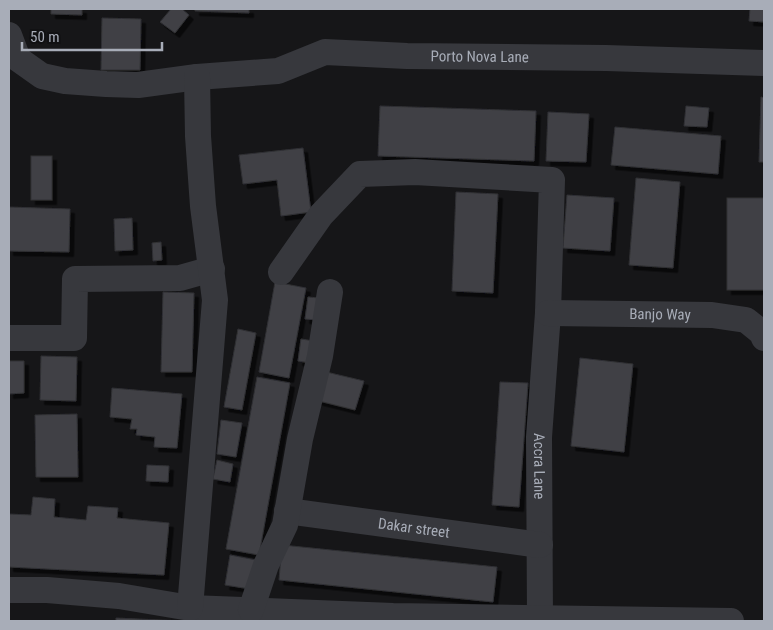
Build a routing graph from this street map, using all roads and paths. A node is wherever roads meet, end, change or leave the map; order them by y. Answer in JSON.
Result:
{"nodes":[{"id":1,"x":9,"y":34,"type":"edge"},
{"id":2,"x":764,"y":63,"type":"edge"},
{"id":3,"x":197,"y":77,"type":"junction"},
{"id":4,"x":212,"y":269,"type":"junction"},
{"id":5,"x":281,"y":272,"type":"dead end"},
{"id":6,"x":330,"y":292,"type":"dead end"},
{"id":7,"x":548,"y":313,"type":"junction"},
{"id":8,"x":9,"y":338,"type":"edge"},
{"id":9,"x":764,"y":338,"type":"edge"},
{"id":10,"x":287,"y":511,"type":"junction"},
{"id":11,"x":540,"y":545,"type":"junction"},
{"id":12,"x":9,"y":590,"type":"edge"},
{"id":13,"x":251,"y":610,"type":"junction"},
{"id":14,"x":206,"y":613,"type":"edge"},
{"id":15,"x":540,"y":618,"type":"junction"},
{"id":16,"x":731,"y":621,"type":"edge"}],
"edges":[{"from":1,"to":3,"type":"lane","name":"Porto Nova Lane"},
{"from":2,"to":3,"type":"lane","name":"Porto Nova Lane"},
{"from":3,"to":4,"type":"lane"},
{"from":4,"to":8,"type":"lane"},
{"from":4,"to":14,"type":"lane"},
{"from":5,"to":7,"type":"lane","name":"Accra Lane"},
{"from":6,"to":10,"type":"lane"},
{"from":7,"to":9,"type":"lane","name":"Banjo Way"},
{"from":7,"to":11,"type":"lane","name":"Accra Lane"},
{"from":10,"to":11,"type":"lane","name":"Dakar street"},
{"from":10,"to":13,"type":"lane"},
{"from":11,"to":15,"type":"lane","name":"Accra Lane"},
{"from":12,"to":14,"type":"lane"},
{"from":13,"to":14,"type":"lane"},
{"from":13,"to":15,"type":"lane"},
{"from":15,"to":16,"type":"lane"}]}
